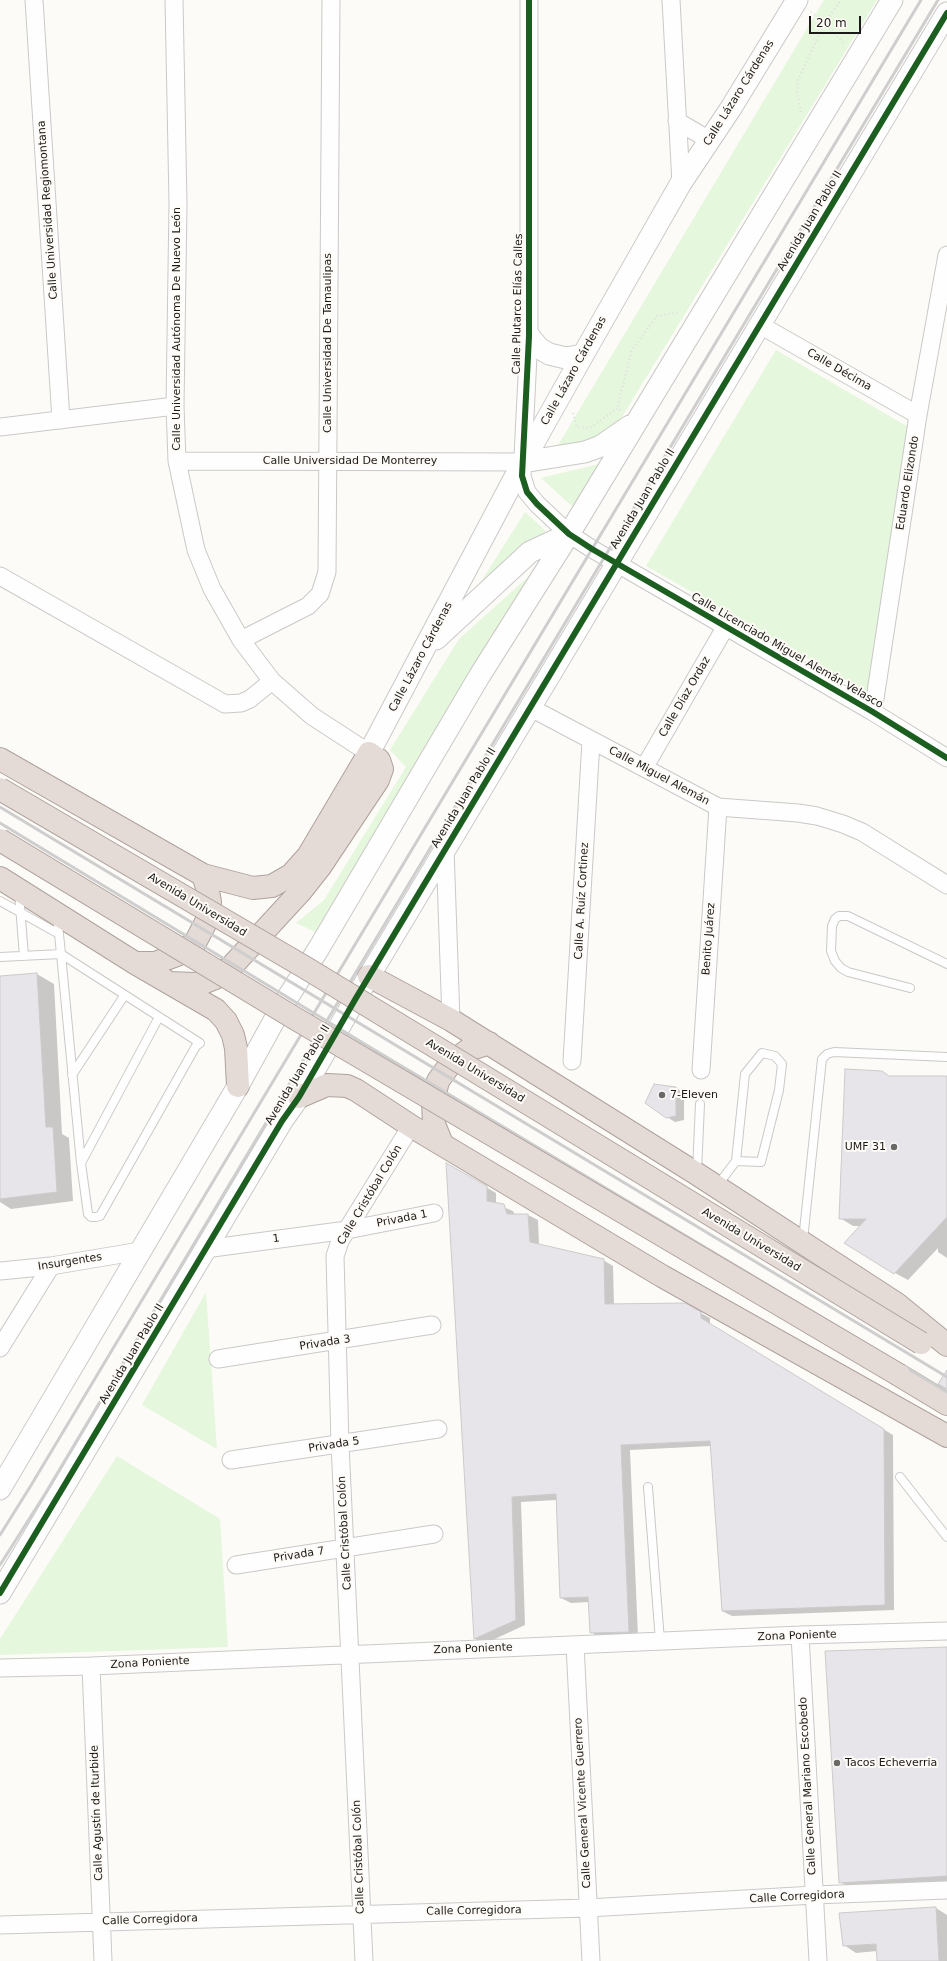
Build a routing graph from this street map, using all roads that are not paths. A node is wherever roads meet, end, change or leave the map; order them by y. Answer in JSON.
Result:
{"nodes":[{"id":1,"x":34,"y":0,"type":"edge"},
{"id":2,"x":174,"y":0,"type":"edge"},
{"id":3,"x":331,"y":0,"type":"edge"},
{"id":4,"x":529,"y":0,"type":"edge"},
{"id":5,"x":671,"y":0,"type":"edge"},
{"id":6,"x":892,"y":0,"type":"edge"},
{"id":7,"x":796,"y":1,"type":"edge"},
{"id":8,"x":947,"y":13,"type":"edge"},
{"id":9,"x":677,"y":121,"type":"junction"},
{"id":10,"x":709,"y":140,"type":"junction"},
{"id":11,"x":681,"y":183,"type":"junction"},
{"id":12,"x":947,"y":255,"type":"edge"},
{"id":13,"x":760,"y":325,"type":"junction"},
{"id":14,"x":529,"y":336,"type":"junction"},
{"id":15,"x":583,"y":355,"type":"junction"},
{"id":16,"x":175,"y":406,"type":"junction"},
{"id":17,"x":641,"y":415,"type":"junction"},
{"id":18,"x":918,"y":415,"type":"junction"},
{"id":19,"x":62,"y":420,"type":"junction"},
{"id":20,"x":0,"y":428,"type":"edge"},
{"id":21,"x":327,"y":460,"type":"junction"},
{"id":22,"x":177,"y":461,"type":"junction"},
{"id":23,"x":523,"y":462,"type":"junction"},
{"id":24,"x":569,"y":534,"type":"junction"},
{"id":25,"x":616,"y":564,"type":"junction"},
{"id":26,"x":0,"y":576,"type":"edge"},
{"id":27,"x":726,"y":626,"type":"junction"},
{"id":28,"x":241,"y":640,"type":"junction"},
{"id":29,"x":425,"y":650,"type":"junction"},
{"id":30,"x":272,"y":681,"type":"junction"},
{"id":31,"x":531,"y":708,"type":"junction"},
{"id":32,"x":873,"y":712,"type":"junction"},
{"id":33,"x":591,"y":741,"type":"junction"},
{"id":34,"x":369,"y":753,"type":"junction"},
{"id":35,"x":947,"y":758,"type":"edge"},
{"id":36,"x":0,"y":759,"type":"edge"},
{"id":37,"x":644,"y":768,"type":"junction"},
{"id":38,"x":0,"y":789,"type":"edge"},
{"id":39,"x":718,"y":807,"type":"junction"},
{"id":40,"x":0,"y":840,"type":"edge"},
{"id":41,"x":445,"y":848,"type":"junction"},
{"id":42,"x":203,"y":875,"type":"junction"},
{"id":43,"x":0,"y":878,"type":"edge"},
{"id":44,"x":947,"y":885,"type":"edge"},
{"id":45,"x":19,"y":890,"type":"junction"},
{"id":46,"x":0,"y":901,"type":"edge"},
{"id":47,"x":21,"y":913,"type":"junction"},
{"id":48,"x":58,"y":924,"type":"junction"},
{"id":49,"x":61,"y":954,"type":"junction"},
{"id":50,"x":24,"y":956,"type":"junction"},
{"id":51,"x":0,"y":957,"type":"edge"},
{"id":52,"x":136,"y":963,"type":"junction"},
{"id":53,"x":947,"y":964,"type":"edge"},
{"id":54,"x":369,"y":976,"type":"junction"},
{"id":55,"x":170,"y":983,"type":"junction"},
{"id":56,"x":910,"y":988,"type":"dead end"},
{"id":57,"x":124,"y":996,"type":"junction"},
{"id":58,"x":159,"y":1017,"type":"junction"},
{"id":59,"x":451,"y":1020,"type":"junction"},
{"id":60,"x":489,"y":1043,"type":"junction"},
{"id":61,"x":947,"y":1057,"type":"edge"},
{"id":62,"x":572,"y":1061,"type":"dead end"},
{"id":63,"x":701,"y":1070,"type":"dead end"},
{"id":64,"x":72,"y":1076,"type":"junction"},
{"id":65,"x":238,"y":1086,"type":"junction"},
{"id":66,"x":299,"y":1097,"type":"junction"},
{"id":67,"x":700,"y":1104,"type":"dead end"},
{"id":68,"x":411,"y":1126,"type":"junction"},
{"id":69,"x":442,"y":1144,"type":"junction"},
{"id":70,"x":736,"y":1161,"type":"junction"},
{"id":71,"x":81,"y":1163,"type":"junction"},
{"id":72,"x":697,"y":1174,"type":"junction"},
{"id":73,"x":717,"y":1187,"type":"junction"},
{"id":74,"x":434,"y":1213,"type":"dead end"},
{"id":75,"x":347,"y":1230,"type":"junction"},
{"id":76,"x":802,"y":1242,"type":"junction"},
{"id":77,"x":205,"y":1249,"type":"junction"},
{"id":78,"x":140,"y":1251,"type":"junction"},
{"id":79,"x":51,"y":1266,"type":"junction"},
{"id":80,"x":0,"y":1271,"type":"edge"},
{"id":81,"x":432,"y":1325,"type":"dead end"},
{"id":82,"x":338,"y":1341,"type":"junction"},
{"id":83,"x":947,"y":1345,"type":"edge"},
{"id":84,"x":0,"y":1348,"type":"edge"},
{"id":85,"x":947,"y":1358,"type":"edge"},
{"id":86,"x":218,"y":1359,"type":"dead end"},
{"id":87,"x":947,"y":1404,"type":"edge"},
{"id":88,"x":438,"y":1429,"type":"dead end"},
{"id":89,"x":947,"y":1436,"type":"edge"},
{"id":90,"x":340,"y":1444,"type":"junction"},
{"id":91,"x":231,"y":1460,"type":"dead end"},
{"id":92,"x":900,"y":1477,"type":"dead end"},
{"id":93,"x":648,"y":1487,"type":"dead end"},
{"id":94,"x":0,"y":1489,"type":"edge"},
{"id":95,"x":434,"y":1534,"type":"dead end"},
{"id":96,"x":947,"y":1537,"type":"edge"},
{"id":97,"x":345,"y":1548,"type":"junction"},
{"id":98,"x":236,"y":1565,"type":"dead end"},
{"id":99,"x":0,"y":1593,"type":"edge"},
{"id":100,"x":947,"y":1631,"type":"edge"},
{"id":101,"x":800,"y":1635,"type":"junction"},
{"id":102,"x":660,"y":1641,"type":"junction"},
{"id":103,"x":575,"y":1646,"type":"junction"},
{"id":104,"x":351,"y":1654,"type":"junction"},
{"id":105,"x":91,"y":1666,"type":"junction"},
{"id":106,"x":0,"y":1668,"type":"edge"},
{"id":107,"x":947,"y":1890,"type":"edge"},
{"id":108,"x":814,"y":1895,"type":"junction"},
{"id":109,"x":588,"y":1908,"type":"junction"},
{"id":110,"x":361,"y":1914,"type":"junction"},
{"id":111,"x":101,"y":1921,"type":"junction"},
{"id":112,"x":0,"y":1925,"type":"edge"},
{"id":113,"x":103,"y":1961,"type":"edge"},
{"id":114,"x":364,"y":1961,"type":"edge"},
{"id":115,"x":591,"y":1961,"type":"edge"},
{"id":116,"x":818,"y":1961,"type":"edge"}],
"edges":[{"from":1,"to":19,"type":"street","name":"Calle Universidad Regiomontana"},
{"from":2,"to":16,"type":"street","name":"Calle Universidad Autónoma De Nuevo León"},
{"from":3,"to":21,"type":"street","name":"Calle Universidad De Tamaulipas"},
{"from":4,"to":14,"type":"street","name":"Calle Plutarco Elías Calles"},
{"from":5,"to":9,"type":"street"},
{"from":6,"to":17,"type":"street"},
{"from":7,"to":10,"type":"street","name":"Calle Lázaro Cárdenas"},
{"from":8,"to":13,"type":"street","name":"Avenida Juan Pablo II"},
{"from":9,"to":10,"type":"street"},
{"from":9,"to":11,"type":"street"},
{"from":10,"to":11,"type":"street","name":"Calle Lázaro Cárdenas"},
{"from":11,"to":15,"type":"street","name":"Calle Lázaro Cárdenas"},
{"from":12,"to":18,"type":"street","name":"Eduardo Elizondo"},
{"from":13,"to":18,"type":"street","name":"Calle Décima"},
{"from":13,"to":25,"type":"street","name":"Avenida Juan Pablo II"},
{"from":14,"to":15,"type":"street"},
{"from":14,"to":23,"type":"street","name":"Calle Plutarco Elías Calles"},
{"from":15,"to":23,"type":"street","name":"Calle Lázaro Cárdenas"},
{"from":16,"to":19,"type":"street"},
{"from":16,"to":22,"type":"street","name":"Calle Universidad Autónoma De Nuevo León"},
{"from":17,"to":23,"type":"street"},
{"from":17,"to":24,"type":"street"},
{"from":18,"to":32,"type":"street","name":"Eduardo Elizondo"},
{"from":19,"to":20,"type":"street"},
{"from":21,"to":22,"type":"street","name":"Calle Universidad De Monterrey"},
{"from":21,"to":23,"type":"street","name":"Calle Universidad De Monterrey"},
{"from":21,"to":28,"type":"street","name":"Calle Universidad De Tamaulipas"},
{"from":22,"to":28,"type":"street","name":"Calle Universidad Autónoma De Nuevo León"},
{"from":23,"to":24,"type":"street","name":"Calle Plutarco Elías Calles"},
{"from":23,"to":29,"type":"street","name":"Calle Lázaro Cárdenas"},
{"from":24,"to":25,"type":"street","name":"Calle Plutarco Elías Calles"},
{"from":24,"to":29,"type":"street"},
{"from":24,"to":65,"type":"street"},
{"from":25,"to":27,"type":"street","name":"Calle Licenciado Miguel Alemán Velasco"},
{"from":25,"to":31,"type":"street","name":"Avenida Juan Pablo II"},
{"from":26,"to":30,"type":"street"},
{"from":27,"to":32,"type":"street","name":"Calle Licenciado Miguel Alemán Velasco"},
{"from":27,"to":37,"type":"street","name":"Calle Díaz Ordaz"},
{"from":28,"to":30,"type":"street","name":"Calle Universidad Autónoma De Nuevo León"},
{"from":29,"to":34,"type":"street","name":"Calle Lázaro Cárdenas"},
{"from":30,"to":34,"type":"street","name":"Calle Universidad Autónoma De Nuevo León"},
{"from":31,"to":33,"type":"street","name":"Calle Miguel Alemán"},
{"from":31,"to":41,"type":"street","name":"Avenida Juan Pablo II"},
{"from":32,"to":35,"type":"street","name":"Calle Licenciado Miguel Alemán Velasco"},
{"from":33,"to":37,"type":"street","name":"Calle Miguel Alemán"},
{"from":33,"to":62,"type":"street","name":"Calle A. Ruíz Cortinez"},
{"from":34,"to":42,"type":"highway"},
{"from":34,"to":55,"type":"highway"},
{"from":36,"to":42,"type":"highway"},
{"from":37,"to":39,"type":"street","name":"Calle Miguel Alemán"},
{"from":38,"to":85,"type":"highway","name":"Avenida Universidad","bridge":true},
{"from":39,"to":44,"type":"street","name":"Calle Miguel Alemán"},
{"from":39,"to":63,"type":"street","name":"Benito Juárez"},
{"from":40,"to":87,"type":"highway","bridge":true},
{"from":41,"to":54,"type":"street","name":"Avenida Juan Pablo II"},
{"from":41,"to":59,"type":"street"},
{"from":42,"to":52,"type":"highway"},
{"from":43,"to":45,"type":"highway"},
{"from":45,"to":47,"type":"lane"},
{"from":45,"to":48,"type":"highway"},
{"from":46,"to":47,"type":"lane"},
{"from":47,"to":48,"type":"lane"},
{"from":47,"to":50,"type":"lane"},
{"from":48,"to":49,"type":"lane"},
{"from":48,"to":52,"type":"highway"},
{"from":49,"to":50,"type":"lane"},
{"from":49,"to":57,"type":"lane"},
{"from":49,"to":64,"type":"lane"},
{"from":50,"to":51,"type":"lane"},
{"from":52,"to":55,"type":"highway"},
{"from":53,"to":56,"type":"lane"},
{"from":54,"to":59,"type":"highway"},
{"from":54,"to":66,"type":"street","name":"Avenida Juan Pablo II"},
{"from":55,"to":65,"type":"highway"},
{"from":57,"to":58,"type":"lane"},
{"from":57,"to":64,"type":"lane"},
{"from":58,"to":71,"type":"lane"},
{"from":58,"to":71,"type":"lane"},
{"from":59,"to":60,"type":"highway"},
{"from":60,"to":69,"type":"highway"},
{"from":60,"to":72,"type":"highway"},
{"from":61,"to":76,"type":"lane"},
{"from":64,"to":71,"type":"lane"},
{"from":65,"to":78,"type":"street"},
{"from":66,"to":68,"type":"highway"},
{"from":66,"to":77,"type":"street","name":"Avenida Juan Pablo II"},
{"from":67,"to":72,"type":"lane"},
{"from":68,"to":69,"type":"highway"},
{"from":68,"to":75,"type":"street","name":"Calle Cristóbal Colón"},
{"from":69,"to":89,"type":"highway"},
{"from":70,"to":70,"type":"lane"},
{"from":70,"to":73,"type":"lane"},
{"from":72,"to":73,"type":"highway"},
{"from":73,"to":76,"type":"highway"},
{"from":74,"to":75,"type":"street","name":"Privada 1"},
{"from":75,"to":77,"type":"street","name":"1"},
{"from":75,"to":82,"type":"street","name":"Calle Cristóbal Colón"},
{"from":76,"to":83,"type":"highway"},
{"from":77,"to":99,"type":"street","name":"Avenida Juan Pablo II"},
{"from":78,"to":79,"type":"street","name":"Insurgentes"},
{"from":78,"to":94,"type":"street"},
{"from":79,"to":80,"type":"street","name":"Insurgentes"},
{"from":79,"to":84,"type":"street"},
{"from":81,"to":82,"type":"street","name":"Privada 3"},
{"from":82,"to":86,"type":"street","name":"Privada 3"},
{"from":82,"to":90,"type":"street","name":"Calle Cristóbal Colón"},
{"from":88,"to":90,"type":"street","name":"Privada 5"},
{"from":90,"to":91,"type":"street","name":"Privada 5"},
{"from":90,"to":97,"type":"street","name":"Calle Cristóbal Colón"},
{"from":92,"to":96,"type":"lane"},
{"from":93,"to":102,"type":"lane"},
{"from":95,"to":97,"type":"street","name":"Privada 7"},
{"from":97,"to":98,"type":"street","name":"Privada 7"},
{"from":97,"to":104,"type":"street","name":"Calle Cristóbal Colón"},
{"from":100,"to":101,"type":"street","name":"Zona Poniente"},
{"from":101,"to":102,"type":"street","name":"Zona Poniente"},
{"from":101,"to":108,"type":"street","name":"Calle General Mariano Escobedo"},
{"from":102,"to":103,"type":"street","name":"Zona Poniente"},
{"from":103,"to":104,"type":"street","name":"Zona Poniente"},
{"from":103,"to":109,"type":"street","name":"Calle General Vicente Guerrero"},
{"from":104,"to":105,"type":"street","name":"Zona Poniente"},
{"from":104,"to":110,"type":"street","name":"Calle Cristóbal Colón"},
{"from":105,"to":106,"type":"street","name":"Zona Poniente"},
{"from":105,"to":111,"type":"street","name":"Calle Agustín de Iturbide"},
{"from":107,"to":108,"type":"street","name":"Calle Corregidora"},
{"from":108,"to":109,"type":"street","name":"Calle Corregidora"},
{"from":108,"to":116,"type":"street","name":"Calle General Mariano Escobedo"},
{"from":109,"to":110,"type":"street","name":"Calle Corregidora"},
{"from":109,"to":115,"type":"street","name":"Calle General Vicente Guerrero"},
{"from":110,"to":111,"type":"street","name":"Calle Corregidora"},
{"from":110,"to":114,"type":"street","name":"Calle Cristóbal Colón"},
{"from":111,"to":112,"type":"street","name":"Calle Corregidora"},
{"from":111,"to":113,"type":"street","name":"Calle Agustín de Iturbide"}]}
